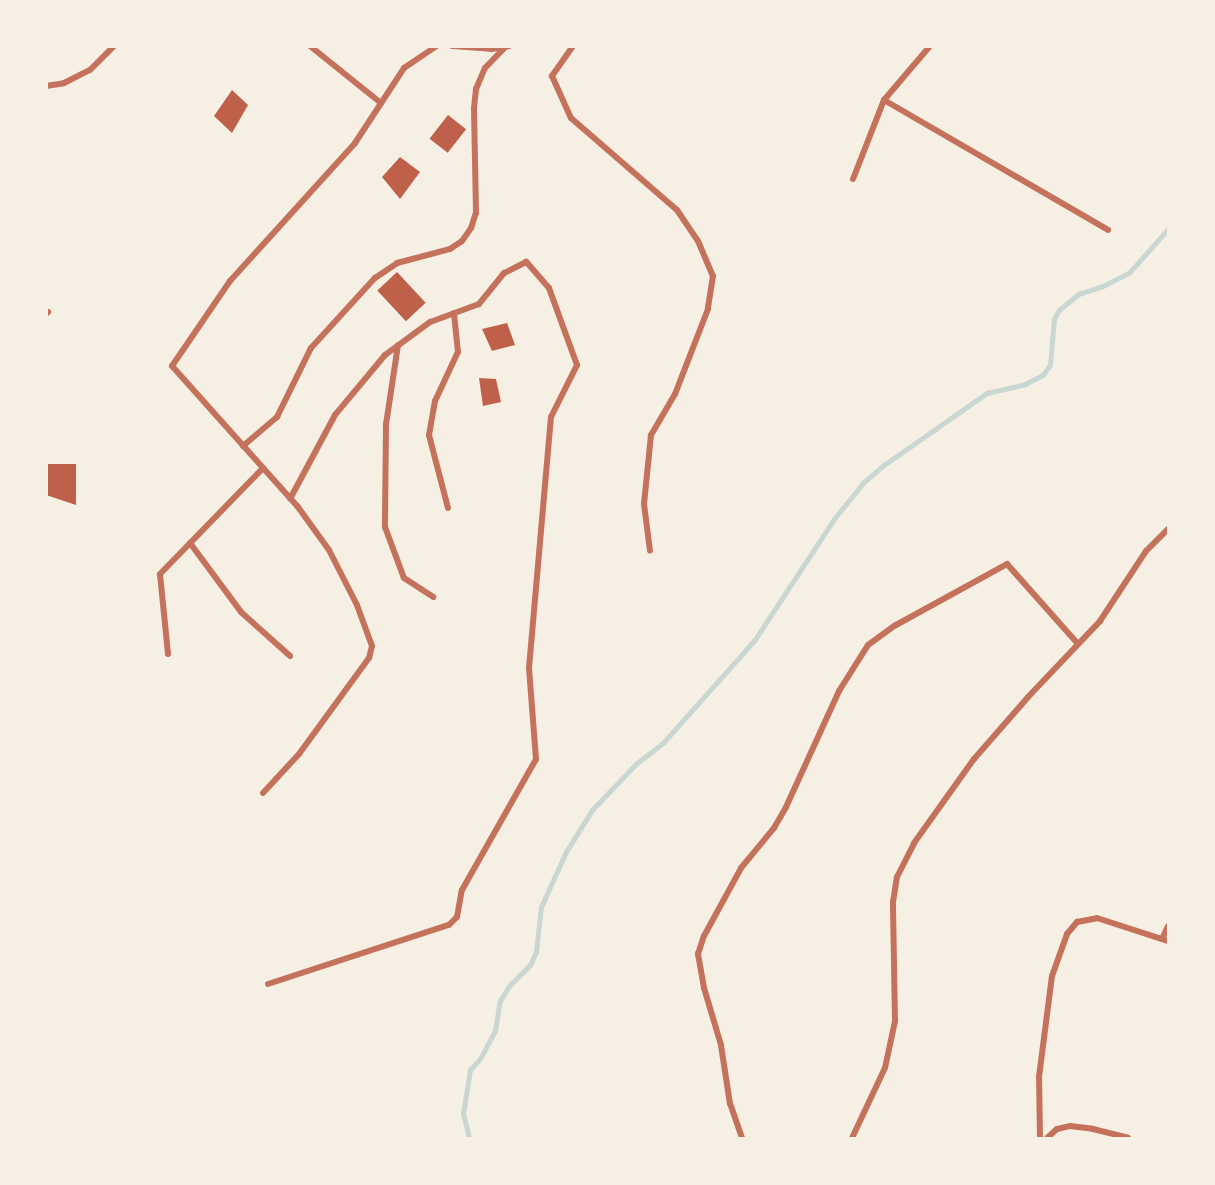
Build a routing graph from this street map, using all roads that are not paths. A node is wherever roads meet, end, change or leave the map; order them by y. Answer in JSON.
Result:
{"nodes":[{"id":1,"x":114,"y":46,"type":"edge"},
{"id":2,"x":310,"y":46,"type":"edge"},
{"id":3,"x":437,"y":46,"type":"edge"},
{"id":4,"x":452,"y":46,"type":"edge"},
{"id":5,"x":509,"y":46,"type":"edge"},
{"id":6,"x":573,"y":46,"type":"edge"},
{"id":7,"x":930,"y":46,"type":"edge"},
{"id":8,"x":505,"y":47,"type":"edge"},
{"id":9,"x":46,"y":86,"type":"edge"},
{"id":10,"x":884,"y":100,"type":"junction"},
{"id":11,"x":381,"y":103,"type":"junction"},
{"id":12,"x":853,"y":179,"type":"dead end"},
{"id":13,"x":1108,"y":230,"type":"dead end"},
{"id":14,"x":454,"y":313,"type":"junction"},
{"id":15,"x":398,"y":345,"type":"junction"},
{"id":16,"x":243,"y":446,"type":"junction"},
{"id":17,"x":263,"y":468,"type":"junction"},
{"id":18,"x":290,"y":499,"type":"junction"},
{"id":19,"x":448,"y":508,"type":"dead end"},
{"id":20,"x":1168,"y":529,"type":"edge"},
{"id":21,"x":190,"y":543,"type":"junction"},
{"id":22,"x":650,"y":551,"type":"dead end"},
{"id":23,"x":433,"y":597,"type":"dead end"},
{"id":24,"x":1078,"y":644,"type":"junction"},
{"id":25,"x":168,"y":654,"type":"dead end"},
{"id":26,"x":290,"y":656,"type":"dead end"},
{"id":27,"x":263,"y":792,"type":"dead end"},
{"id":28,"x":1168,"y":926,"type":"edge"},
{"id":29,"x":1165,"y":940,"type":"edge"},
{"id":30,"x":268,"y":984,"type":"dead end"},
{"id":31,"x":742,"y":1138,"type":"edge"},
{"id":32,"x":852,"y":1138,"type":"edge"},
{"id":33,"x":1040,"y":1138,"type":"edge"},
{"id":34,"x":1047,"y":1138,"type":"edge"},
{"id":35,"x":1128,"y":1138,"type":"edge"}],
"edges":[{"from":1,"to":9,"type":"street"},
{"from":2,"to":11,"type":"street"},
{"from":3,"to":11,"type":"street"},
{"from":4,"to":8,"type":"street"},
{"from":5,"to":8,"type":"street"},
{"from":6,"to":22,"type":"street"},
{"from":7,"to":10,"type":"street"},
{"from":8,"to":16,"type":"street"},
{"from":10,"to":12,"type":"street"},
{"from":10,"to":13,"type":"street"},
{"from":11,"to":16,"type":"street"},
{"from":14,"to":15,"type":"street"},
{"from":14,"to":19,"type":"street"},
{"from":14,"to":30,"type":"street"},
{"from":15,"to":18,"type":"street"},
{"from":15,"to":23,"type":"street"},
{"from":16,"to":17,"type":"street"},
{"from":17,"to":18,"type":"street"},
{"from":17,"to":21,"type":"street"},
{"from":18,"to":27,"type":"street"},
{"from":20,"to":24,"type":"street"},
{"from":21,"to":25,"type":"street"},
{"from":21,"to":26,"type":"street"},
{"from":24,"to":31,"type":"street"},
{"from":24,"to":32,"type":"street"},
{"from":28,"to":29,"type":"street"},
{"from":29,"to":33,"type":"street"},
{"from":34,"to":35,"type":"street"}]}
